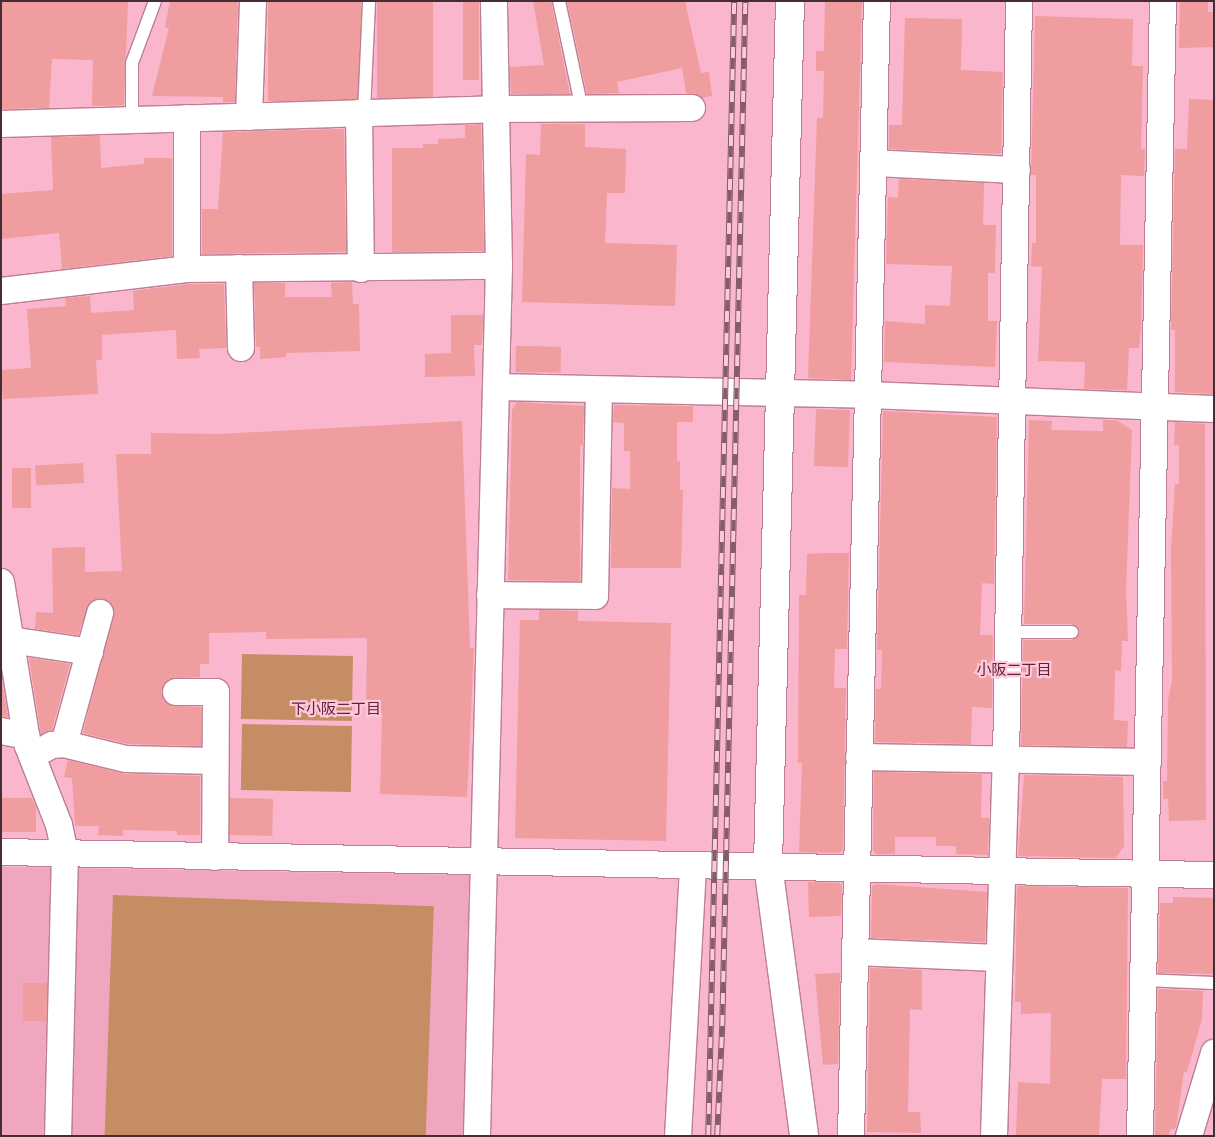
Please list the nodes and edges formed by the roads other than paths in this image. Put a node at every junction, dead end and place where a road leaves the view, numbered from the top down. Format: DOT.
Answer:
graph roads {
  1 [pos="155,1"];
  2 [pos="253,1"];
  3 [pos="369,1"];
  4 [pos="494,1"];
  5 [pos="559,1"];
  6 [pos="790,1"];
  7 [pos="877,1"];
  8 [pos="1019,1"];
  9 [pos="1164,1"];
  10 [pos="692,108"];
  11 [pos="495,109"];
  12 [pos="582,109"];
  13 [pos="361,113"];
  14 [pos="249,117"];
  15 [pos="187,118"];
  16 [pos="132,120"];
  17 [pos="1,124"];
  18 [pos="873,163"];
  19 [pos="1017,170"];
  20 [pos="498,266"];
  21 [pos="239,268"];
  22 [pos="187,269"];
  23 [pos="361,269"];
  24 [pos="1,291"];
  25 [pos="242,348"];
  26 [pos="496,387"];
  27 [pos="600,390"];
  28 [pos="782,395"];
  29 [pos="868,395"];
  30 [pos="1013,401"];
  31 [pos="1156,404"];
  32 [pos="1214,409"];
  33 [pos="1,582"];
  34 [pos="490,595"];
  35 [pos="100,613"];
  36 [pos="1008,632"];
  37 [pos="1072,632"];
  38 [pos="7,636"];
  39 [pos="90,652"];
  40 [pos="176,692"];
  41 [pos="1,731"];
  42 [pos="64,744"];
  43 [pos="29,746"];
  44 [pos="858,757"];
  45 [pos="215,761"];
  46 [pos="1006,761"];
  47 [pos="1148,762"];
  48 [pos="1,852"];
  49 [pos="64,853"];
  50 [pos="215,857"];
  51 [pos="483,862"];
  52 [pos="693,865"];
  53 [pos="768,865"];
  54 [pos="855,869"];
  55 [pos="1000,871"];
  56 [pos="1214,875"];
  57 [pos="1145,876"];
  58 [pos="855,952"];
  59 [pos="997,958"];
  60 [pos="1143,980"];
  61 [pos="1214,983"];
  62 [pos="1214,1053"];
  63 [pos="58,1136"];
  64 [pos="477,1136"];
  65 [pos="678,1136"];
  66 [pos="804,1136"];
  67 [pos="851,1136"];
  68 [pos="994,1136"];
  69 [pos="1140,1136"];
  70 [pos="1188,1136"];
  1 -- 16 [label="lane"];
  2 -- 14 [label="street"];
  3 -- 13 [label="lane"];
  4 -- 11 [label="street"];
  5 -- 12 [label="lane"];
  6 -- 28 [label="street"];
  7 -- 18 [label="street"];
  8 -- 19 [label="street"];
  9 -- 31 [label="street"];
  10 -- 12 [label="street"];
  11 -- 12 [label="street"];
  11 -- 13 [label="street"];
  11 -- 20 [label="street"];
  13 -- 14 [label="street"];
  13 -- 23 [label="street"];
  14 -- 15 [label="street"];
  15 -- 16 [label="street"];
  15 -- 22 [label="street"];
  16 -- 17 [label="street"];
  18 -- 19 [label="street"];
  18 -- 29 [label="street"];
  19 -- 30 [label="street"];
  20 -- 23 [label="street"];
  20 -- 26 [label="street"];
  21 -- 22 [label="street"];
  21 -- 23 [label="street"];
  21 -- 25 [label="street"];
  22 -- 24 [label="street"];
  26 -- 27 [label="street"];
  26 -- 34 [label="street"];
  27 -- 28 [label="street"];
  27 -- 34 [label="street"];
  28 -- 29 [label="street"];
  28 -- 53 [label="street"];
  29 -- 30 [label="street"];
  29 -- 44 [label="street"];
  30 -- 31 [label="street"];
  30 -- 36 [label="street"];
  31 -- 32 [label="street"];
  31 -- 47 [label="street"];
  33 -- 38 [label="street"];
  34 -- 51 [label="street"];
  35 -- 39 [label="street"];
  36 -- 37 [label="lane"];
  36 -- 46 [label="street"];
  38 -- 39 [label="street"];
  38 -- 43 [label="street"];
  39 -- 42 [label="street"];
  40 -- 45 [label="street"];
  41 -- 43 [label="street"];
  42 -- 43 [label="street"];
  42 -- 45 [label="street"];
  43 -- 49 [label="street"];
  44 -- 46 [label="street"];
  44 -- 54 [label="street"];
  45 -- 50 [label="street"];
  46 -- 47 [label="street"];
  46 -- 55 [label="street"];
  47 -- 57 [label="street"];
  48 -- 49 [label="street"];
  49 -- 50 [label="street"];
  49 -- 63 [label="street"];
  50 -- 51 [label="street"];
  51 -- 52 [label="street"];
  51 -- 64 [label="street"];
  52 -- 53 [label="street"];
  52 -- 65 [label="street"];
  53 -- 54 [label="street"];
  53 -- 66 [label="street"];
  54 -- 55 [label="street"];
  54 -- 58 [label="street"];
  55 -- 57 [label="street"];
  55 -- 59 [label="street"];
  56 -- 57 [label="street"];
  57 -- 60 [label="street"];
  58 -- 59 [label="street"];
  58 -- 67 [label="street"];
  59 -- 68 [label="street"];
  60 -- 61 [label="lane"];
  60 -- 69 [label="street"];
  62 -- 70 [label="street"];
}
